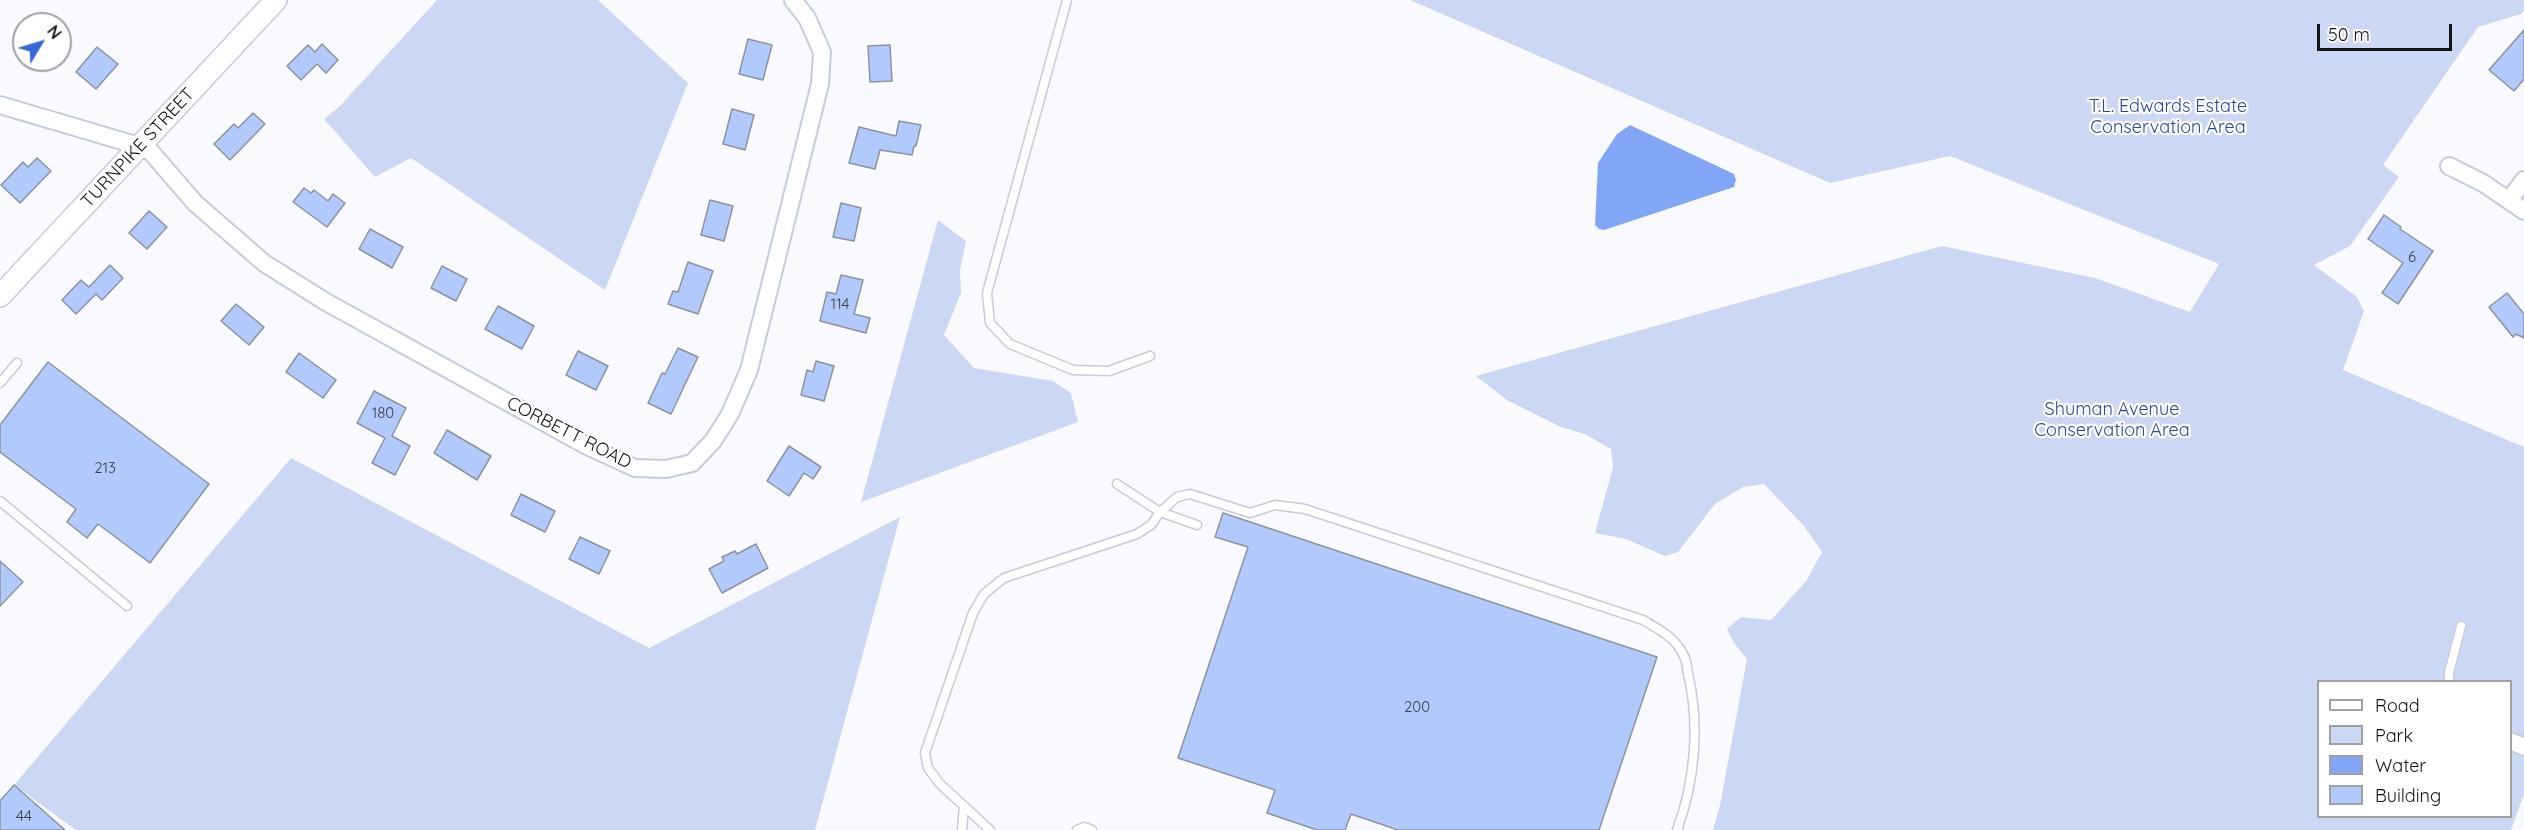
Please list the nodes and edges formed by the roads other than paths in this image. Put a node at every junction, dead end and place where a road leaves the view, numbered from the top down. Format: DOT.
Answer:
graph roads {
  1 [pos="276,0"];
  2 [pos="793,0"];
  3 [pos="1067,0"];
  4 [pos="0,105"];
  5 [pos="139,146"];
  6 [pos="2449,166"];
  7 [pos="2524,180"];
  8 [pos="2510,199"];
  9 [pos="2524,212"];
  10 [pos="0,296"];
  11 [pos="1150,356"];
  12 [pos="17,363"];
  13 [pos="0,383"];
  14 [pos="1117,484"];
  15 [pos="0,501"];
  16 [pos="1160,512"];
  17 [pos="1197,525"];
  18 [pos="127,606"];
  19 [pos="2462,626"];
  20 [pos="2449,680"];
  21 [pos="964,806"];
  22 [pos="962,830"];
  23 [pos="990,830"];
  24 [pos="1077,830"];
  25 [pos="1092,830"];
  26 [pos="1677,830"];
  1 -- 5 [label="street, TURNPIKE STREET"];
  2 -- 5 [label="street, CORBETT ROAD"];
  3 -- 11 [label="lane"];
  4 -- 5 [label="street"];
  5 -- 10 [label="street, TURNPIKE STREET"];
  6 -- 8 [label="street"];
  7 -- 8 [label="street"];
  8 -- 9 [label="street"];
  12 -- 13 [label="lane"];
  14 -- 16 [label="lane"];
  15 -- 18 [label="lane"];
  16 -- 17 [label="lane"];
  16 -- 21 [label="lane"];
  16 -- 26 [label="lane"];
  19 -- 20 [label="lane"];
  21 -- 22 [label="lane"];
  21 -- 23 [label="lane"];
  24 -- 25 [label="lane"];
}
